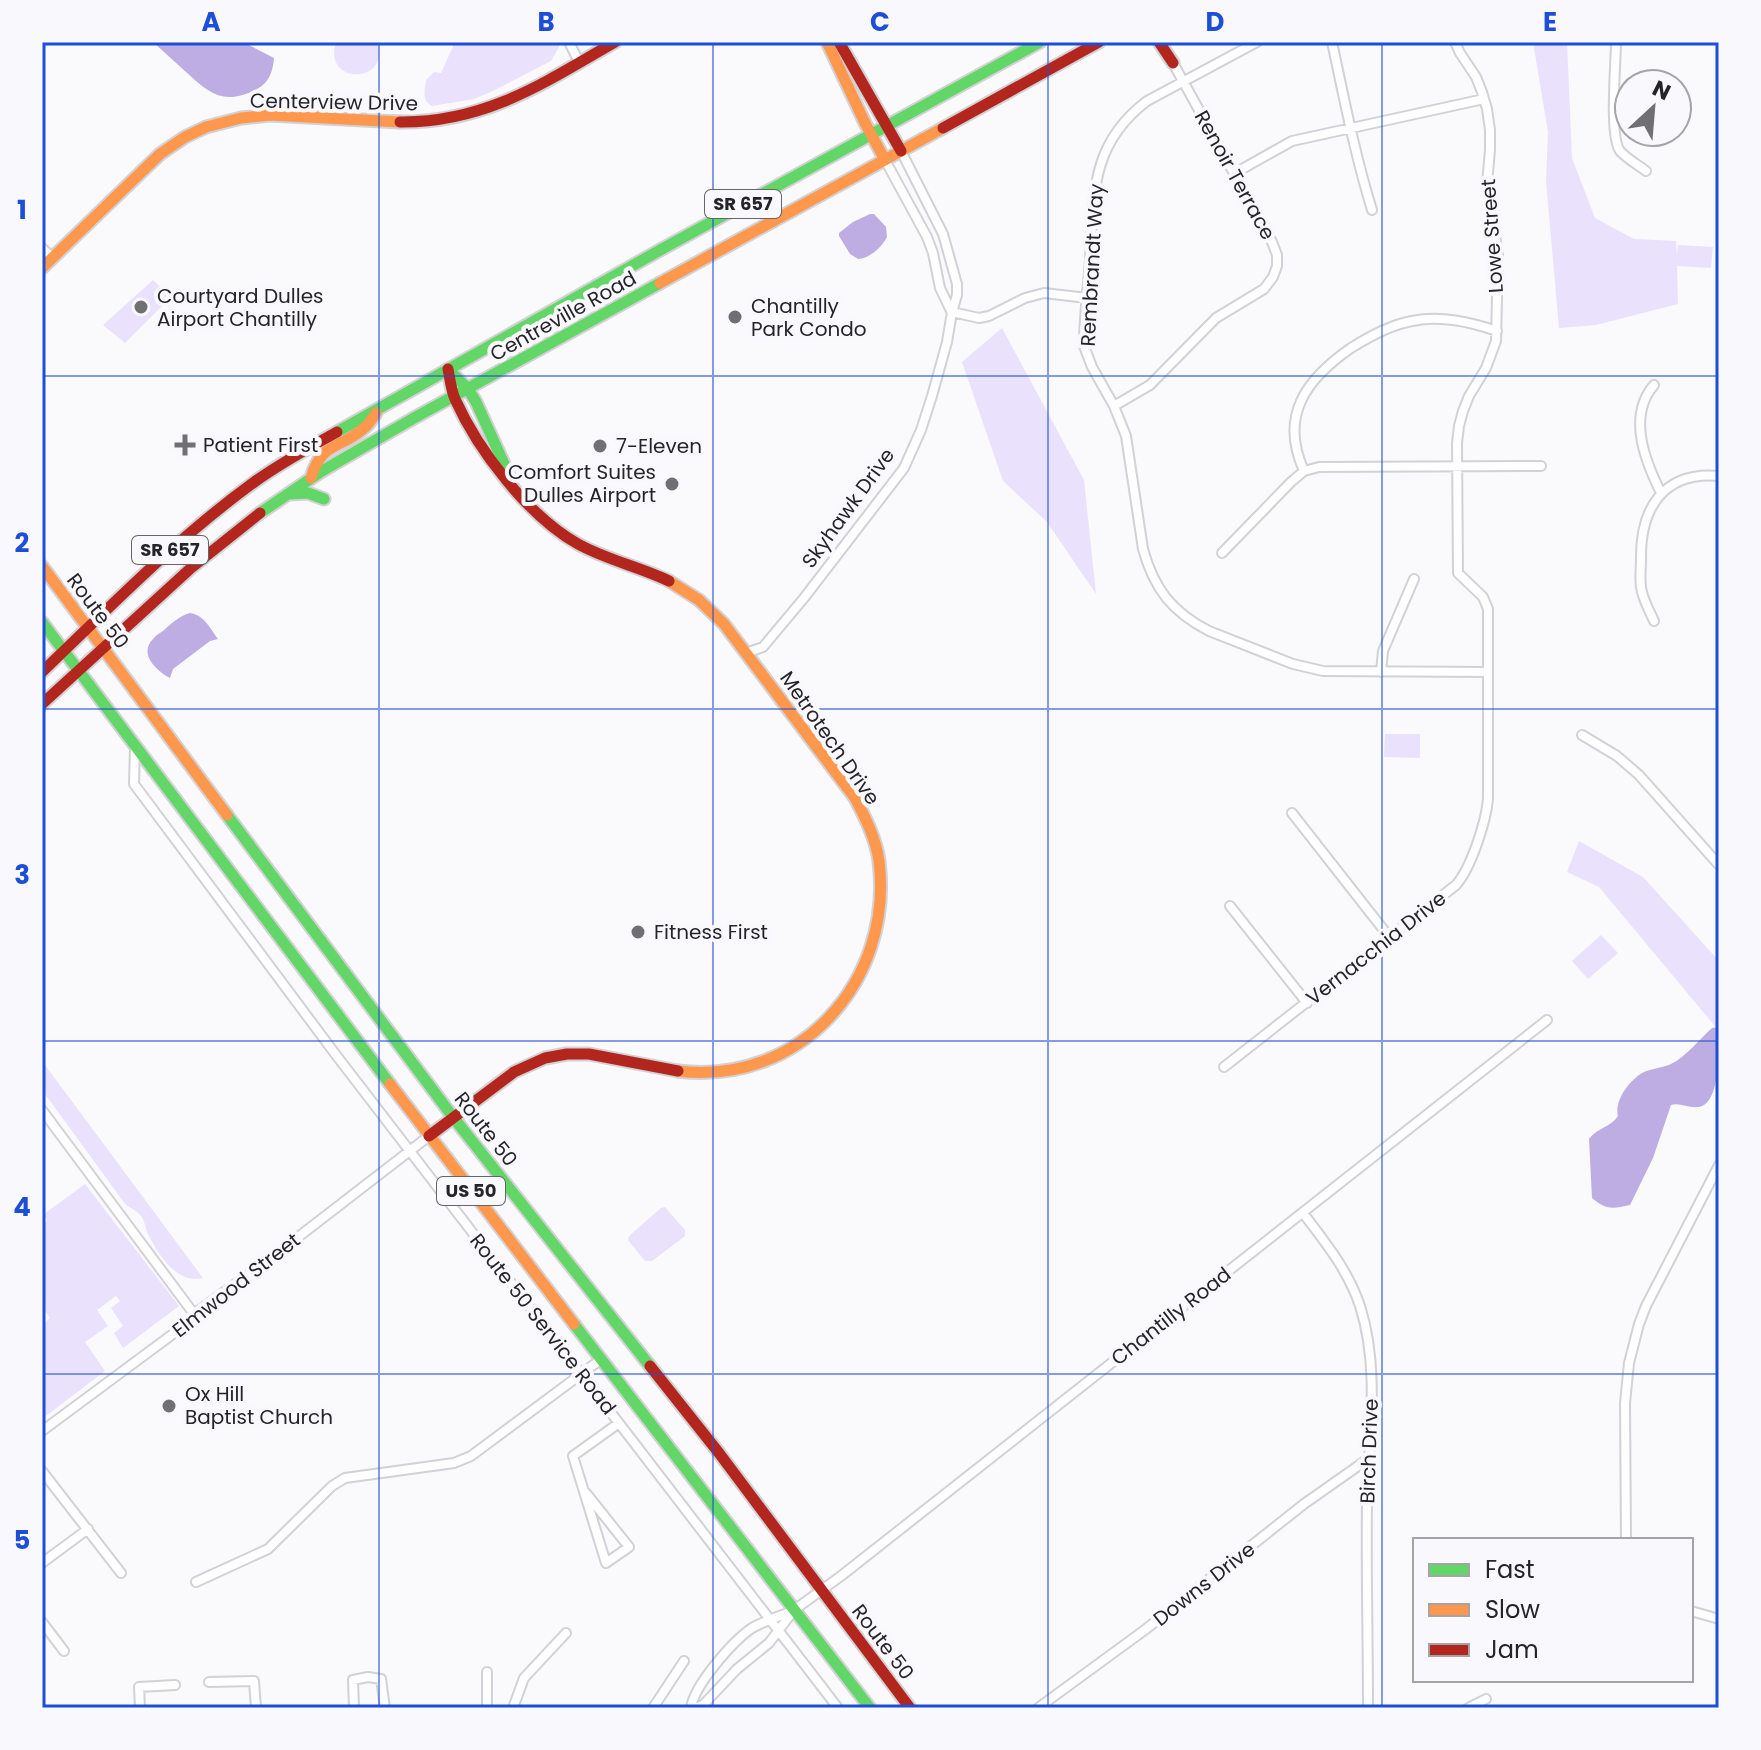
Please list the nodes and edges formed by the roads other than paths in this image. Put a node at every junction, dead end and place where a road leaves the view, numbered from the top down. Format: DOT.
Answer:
graph roads {
  1 [pos="569,42"];
  2 [pos="615,42"];
  3 [pos="827,42"];
  4 [pos="839,42"];
  5 [pos="1040,42"];
  6 [pos="1099,42"];
  7 [pos="1159,42"];
  8 [pos="1166,42"];
  9 [pos="1257,42"];
  10 [pos="1332,42"];
  11 [pos="1455,42"];
  12 [pos="1616,42"];
  13 [pos="579,62"];
  14 [pos="1173,63"];
  15 [pos="1184,82"];
  16 [pos="1484,99"];
  17 [pos="887,126"];
  18 [pos="1351,129"];
  19 [pos="871,135"];
  20 [pos="901,151"];
  21 [pos="885,160"];
  22 [pos="1646,171"];
  23 [pos="1235,173"];
  24 [pos="1372,210"];
  25 [pos="42,248"];
  26 [pos="53,258"];
  27 [pos="42,268"];
  28 [pos="1087,298"];
  29 [pos="952,312"];
  30 [pos="1497,331"];
  31 [pos="448,369"];
  32 [pos="1654,385"];
  33 [pos="468,389"];
  34 [pos="454,397"];
  35 [pos="1114,406"];
  36 [pos="381,407"];
  37 [pos="1458,466"];
  38 [pos="1541,466"];
  39 [pos="1304,471"];
  40 [pos="1719,476"];
  41 [pos="311,478"];
  42 [pos="515,487"];
  43 [pos="1661,493"];
  44 [pos="285,495"];
  45 [pos="324,499"];
  46 [pos="1222,553"];
  47 [pos="42,566"];
  48 [pos="1458,573"];
  49 [pos="1414,579"];
  50 [pos="1654,621"];
  51 [pos="42,622"];
  52 [pos="89,629"];
  53 [pos="104,648"];
  54 [pos="64,651"];
  55 [pos="746,653"];
  56 [pos="79,671"];
  57 [pos="42,672"];
  58 [pos="1381,672"];
  59 [pos="1488,672"];
  60 [pos="42,704"];
  61 [pos="1582,735"];
  62 [pos="135,744"];
  63 [pos="1292,813"];
  64 [pos="1719,865"];
  65 [pos="1230,906"];
  66 [pos="1390,938"];
  67 [pos="1307,1003"];
  68 [pos="1547,1020"];
  69 [pos="1224,1067"];
  70 [pos="42,1110"];
  71 [pos="453,1117"];
  72 [pos="429,1136"];
  73 [pos="409,1150"];
  74 [pos="1718,1168"];
  75 [pos="1303,1213"];
  76 [pos="194,1314"];
  77 [pos="600,1360"];
  78 [pos="582,1373"];
  79 [pos="619,1423"];
  80 [pos="42,1431"];
  81 [pos="1368,1459"];
  82 [pos="42,1471"];
  83 [pos="586,1493"];
  84 [pos="88,1529"];
  85 [pos="1626,1538"];
  86 [pos="42,1563"];
  87 [pos="121,1573"];
  88 [pos="196,1582"];
  89 [pos="822,1590"];
  90 [pos="794,1610"];
  91 [pos="1693,1612"];
  92 [pos="1719,1619"];
  93 [pos="771,1620"];
  94 [pos="42,1622"];
  95 [pos="779,1630"];
  96 [pos="566,1633"];
  97 [pos="64,1651"];
  98 [pos="684,1661"];
  99 [pos="487,1672"];
  100 [pos="209,1682"];
  101 [pos="175,1685"];
  102 [pos="1486,1699"];
  103 [pos="656,1705"];
  104 [pos="140,1708"];
  105 [pos="256,1708"];
  106 [pos="354,1708"];
  107 [pos="385,1708"];
  108 [pos="487,1708"];
  109 [pos="513,1708"];
  110 [pos="667,1708"];
  111 [pos="693,1708"];
  112 [pos="838,1708"];
  113 [pos="870,1708"];
  114 [pos="910,1708"];
  115 [pos="1038,1708"];
  116 [pos="1368,1708"];
  117 [pos="1468,1708"];
  1 -- 13 [label="street"];
  2 -- 13 [label="main road, Centerview Drive"];
  3 -- 19 [label="main road"];
  4 -- 17 [label="main road, Skyhawk Drive"];
  5 -- 17 [label="main road, Centreville Road / SR 657"];
  6 -- 20 [label="main road, Centreville Road / SR 657"];
  7 -- 14 [label="main road"];
  8 -- 14 [label="main road"];
  9 -- 15 [label="street, Rembrandt Way"];
  10 -- 18 [label="street"];
  11 -- 16 [label="street, Lowe Street"];
  12 -- 22 [label="street"];
  13 -- 26 [label="main road, Centerview Drive"];
  14 -- 15 [label="street, Renoir Terrace"];
  15 -- 23 [label="street, Renoir Terrace"];
  15 -- 28 [label="street, Rembrandt Way"];
  16 -- 18 [label="street"];
  16 -- 30 [label="street, Lowe Street"];
  17 -- 19 [label="main road, Centreville Road / SR 657"];
  17 -- 20 [label="main road, Skyhawk Drive"];
  18 -- 23 [label="street"];
  18 -- 24 [label="street"];
  19 -- 21 [label="main road"];
  19 -- 31 [label="main road, Centreville Road / SR 657"];
  20 -- 21 [label="main road, Centreville Road / SR 657"];
  20 -- 29 [label="street, Skyhawk Drive"];
  21 -- 29 [label="street"];
  21 -- 33 [label="main road, Centreville Road / SR 657"];
  23 -- 35 [label="street, Renoir Terrace"];
  25 -- 26 [label="street"];
  26 -- 27 [label="main road, Centerview Drive"];
  28 -- 29 [label="street"];
  28 -- 35 [label="street, Rembrandt Way"];
  29 -- 55 [label="street, Skyhawk Drive"];
  30 -- 37 [label="street, Lowe Street"];
  30 -- 39 [label="street"];
  31 -- 33 [label="main road, Metrotech Drive"];
  31 -- 34 [label="main road, Metrotech Drive"];
  31 -- 36 [label="main road, Centreville Road / SR 657"];
  32 -- 43 [label="street"];
  33 -- 34 [label="main road, Centreville Road / SR 657"];
  33 -- 42 [label="main road, Metrotech Drive"];
  34 -- 41 [label="main road, Centreville Road / SR 657"];
  34 -- 42 [label="main road, Metrotech Drive"];
  35 -- 58 [label="street, Rembrandt Way"];
  36 -- 41 [label="main road"];
  36 -- 52 [label="main road, Centreville Road / SR 657"];
  37 -- 38 [label="street"];
  37 -- 39 [label="street"];
  37 -- 48 [label="street, Lowe Street"];
  39 -- 46 [label="street"];
  40 -- 43 [label="street"];
  41 -- 44 [label="main road, Centreville Road / SR 657"];
  42 -- 55 [label="main road, Metrotech Drive"];
  43 -- 50 [label="street"];
  44 -- 45 [label="main road"];
  44 -- 53 [label="main road, Centreville Road / SR 657"];
  47 -- 52 [label="main road, Route 50 / US 50"];
  48 -- 59 [label="street, Vernacchia Drive"];
  49 -- 58 [label="street"];
  51 -- 54 [label="main road, US 50"];
  52 -- 53 [label="main road, Route 50 / US 50"];
  52 -- 54 [label="main road, Centreville Road / SR 657"];
  53 -- 56 [label="main road, Centreville Road / SR 657"];
  53 -- 71 [label="main road, Route 50 / US 50"];
  54 -- 56 [label="main road, US 50"];
  54 -- 57 [label="main road, SR 657"];
  55 -- 71 [label="main road, Metrotech Drive"];
  56 -- 60 [label="main road, SR 657"];
  56 -- 62 [label="main road, US 50"];
  58 -- 59 [label="street, Rembrandt Way"];
  59 -- 66 [label="street, Vernacchia Drive"];
  61 -- 64 [label="street"];
  62 -- 72 [label="main road, US 50"];
  62 -- 73 [label="street, Route 50 Service Road"];
  63 -- 66 [label="street"];
  65 -- 67 [label="street"];
  66 -- 67 [label="street, Vernacchia Drive"];
  67 -- 69 [label="street, Vernacchia Drive"];
  68 -- 75 [label="street, Chantilly Road"];
  70 -- 76 [label="street"];
  71 -- 72 [label="main road, Metrotech Drive"];
  71 -- 89 [label="main road, Route 50 / US 50"];
  72 -- 73 [label="street, Elmwood Street"];
  72 -- 77 [label="main road, US 50"];
  73 -- 76 [label="street, Elmwood Street"];
  73 -- 78 [label="street, Route 50 Service Road"];
  74 -- 85 [label="street"];
  75 -- 81 [label="street, Birch Drive"];
  75 -- 89 [label="street, Chantilly Road"];
  76 -- 80 [label="street, Elmwood Street"];
  77 -- 78 [label="street"];
  77 -- 90 [label="main road, US 50"];
  78 -- 79 [label="street, Route 50 Service Road"];
  78 -- 88 [label="street"];
  79 -- 83 [label="street"];
  79 -- 93 [label="street, Route 50 Service Road"];
  81 -- 115 [label="street, Downs Drive"];
  81 -- 116 [label="street, Birch Drive"];
  82 -- 84 [label="street"];
  83 -- 83 [label="street"];
  84 -- 86 [label="street"];
  84 -- 87 [label="street"];
  89 -- 90 [label="street, Chantilly Road"];
  89 -- 114 [label="main road, Route 50 / US 50"];
  90 -- 93 [label="street, Chantilly Road"];
  90 -- 95 [label="street, Chantilly Road"];
  90 -- 113 [label="main road, US 50"];
  91 -- 92 [label="street"];
  93 -- 95 [label="street, Route 50 Service Road"];
  93 -- 111 [label="street, Chantilly Road"];
  94 -- 97 [label="street"];
  95 -- 111 [label="street, Chantilly Road"];
  95 -- 112 [label="street, Route 50 Service Road"];
  96 -- 109 [label="street"];
  98 -- 103 [label="street"];
  99 -- 108 [label="street"];
  100 -- 105 [label="street"];
  101 -- 104 [label="street"];
  102 -- 117 [label="street"];
  103 -- 110 [label="street"];
  106 -- 107 [label="street"];
}
